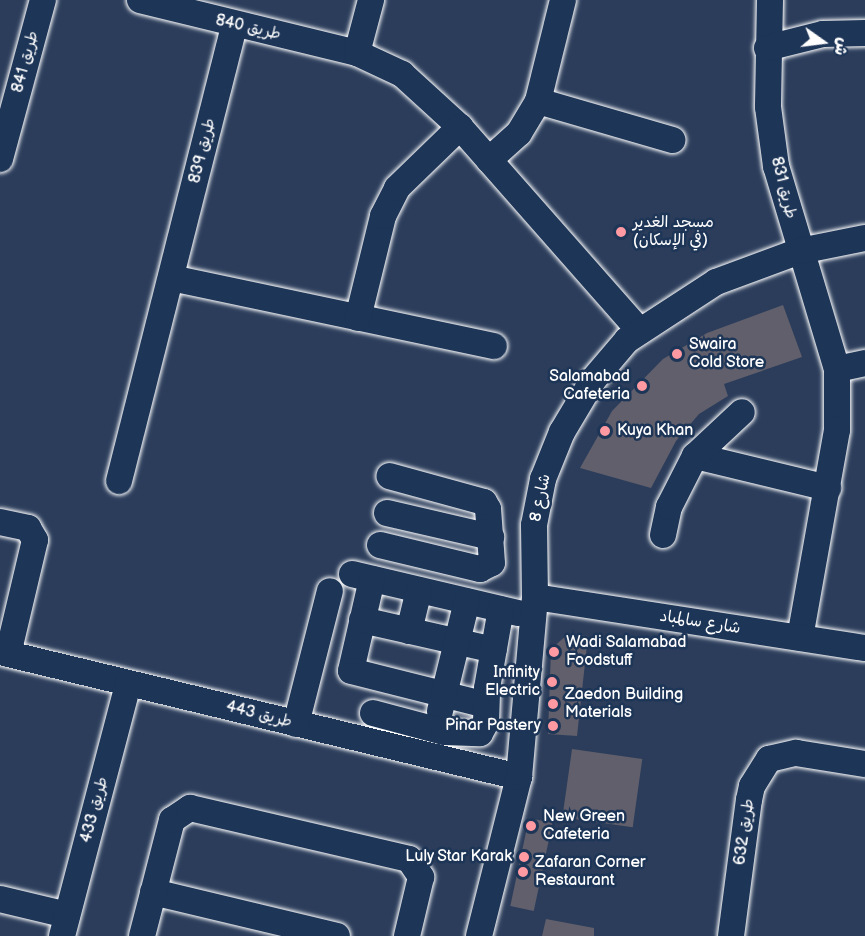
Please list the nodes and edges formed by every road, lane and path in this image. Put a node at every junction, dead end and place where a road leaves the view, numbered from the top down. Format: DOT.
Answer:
graph roads {
  1 [pos="43,0"];
  2 [pos="140,0"];
  3 [pos="371,0"];
  4 [pos="563,0"];
  5 [pos="770,0"];
  6 [pos="234,25"];
  7 [pos="865,33"];
  8 [pos="767,48"];
  9 [pos="357,53"];
  10 [pos="538,101"];
  11 [pos="460,128"];
  12 [pos="672,140"];
  13 [pos="0,159"];
  14 [pos="489,160"];
  15 [pos="865,238"];
  16 [pos="800,251"];
  17 [pos="171,278"];
  18 [pos="358,318"];
  19 [pos="640,332"];
  20 [pos="494,346"];
  21 [pos="865,363"];
  22 [pos="837,369"];
  23 [pos="742,412"];
  24 [pos="695,456"];
  25 [pos="389,476"];
  26 [pos="119,482"];
  27 [pos="828,488"];
  28 [pos="387,513"];
  29 [pos="0,522"];
  30 [pos="490,534"];
  31 [pos="663,535"];
  32 [pos="534,538"];
  33 [pos="380,545"];
  34 [pos="419,590"];
  35 [pos="330,591"];
  36 [pos="10,600"];
  37 [pos="467,601"];
  38 [pos="534,607"];
  39 [pos="501,609"];
  40 [pos="362,620"];
  41 [pos="409,631"];
  42 [pos="800,638"];
  43 [pos="457,642"];
  44 [pos="865,648"];
  45 [pos="494,650"];
  46 [pos="4,653"];
  47 [pos="128,685"];
  48 [pos="444,695"];
  49 [pos="486,705"];
  50 [pos="373,713"];
  51 [pos="296,724"];
  52 [pos="436,730"];
  53 [pos="865,764"];
  54 [pos="519,777"];
  55 [pos="153,892"];
  56 [pos="0,899"];
  57 [pos="65,926"];
  58 [pos="142,936"];
  59 [pos="337,936"];
  60 [pos="407,936"];
  61 [pos="479,936"];
  62 [pos="731,936"];
  1 -- 13 [label="street, طريق 841"];
  2 -- 6 [label="street, طريق 840"];
  3 -- 9 [label="street"];
  4 -- 10 [label="street"];
  5 -- 8 [label="street, طريق 831"];
  6 -- 9 [label="street, طريق 840"];
  6 -- 17 [label="street, طريق 839"];
  7 -- 8 [label="street"];
  8 -- 16 [label="street, طريق 831"];
  9 -- 11 [label="street, طريق 840"];
  10 -- 12 [label="street"];
  10 -- 14 [label="street"];
  11 -- 14 [label="street, طريق 840"];
  11 -- 18 [label="street"];
  14 -- 19 [label="street, طريق 840"];
  15 -- 16 [label="street, شارع 8"];
  16 -- 19 [label="street, شارع 8"];
  16 -- 22 [label="street, طريق 831"];
  17 -- 18 [label="street"];
  17 -- 26 [label="street, طريق 839"];
  18 -- 20 [label="street"];
  19 -- 32 [label="street, شارع 8"];
  21 -- 22 [label="street"];
  22 -- 27 [label="street, طريق 831"];
  23 -- 24 [label="street"];
  24 -- 27 [label="street"];
  24 -- 31 [label="street"];
  25 -- 30 [label="street"];
  27 -- 42 [label="street, طريق 831"];
  28 -- 30 [label="street"];
  29 -- 36 [label="street"];
  30 -- 32 [label="street"];
  30 -- 33 [label="street"];
  32 -- 38 [label="street, شارع 8"];
  34 -- 37 [label="street, شارع سالمباد"];
  34 -- 40 [label="street, شارع سالمباد"];
  34 -- 41 [label="street"];
  35 -- 51 [label="street"];
  36 -- 46 [label="street"];
  37 -- 39 [label="street, شارع سالمباد"];
  37 -- 43 [label="street"];
  38 -- 39 [label="street, شارع سالمباد"];
  38 -- 42 [label="street, شارع سالمباد"];
  38 -- 54 [label="street, شارع 8"];
  39 -- 45 [label="street"];
  40 -- 41 [label="street"];
  40 -- 48 [label="street"];
  41 -- 43 [label="street"];
  42 -- 44 [label="street, شارع سالمباد"];
  43 -- 45 [label="street"];
  43 -- 48 [label="street"];
  45 -- 49 [label="street"];
  46 -- 47 [label="street, طريق 443"];
  47 -- 51 [label="street, طريق 443"];
  47 -- 57 [label="street, طريق 433"];
  48 -- 49 [label="street"];
  48 -- 52 [label="street"];
  49 -- 52 [label="street"];
  50 -- 52 [label="street"];
  51 -- 54 [label="street, طريق 443"];
  53 -- 62 [label="street, طريق 632"];
  54 -- 61 [label="street, شارع 8"];
  55 -- 58 [label="street"];
  55 -- 59 [label="street"];
  55 -- 60 [label="street"];
  56 -- 57 [label="street"];
}
